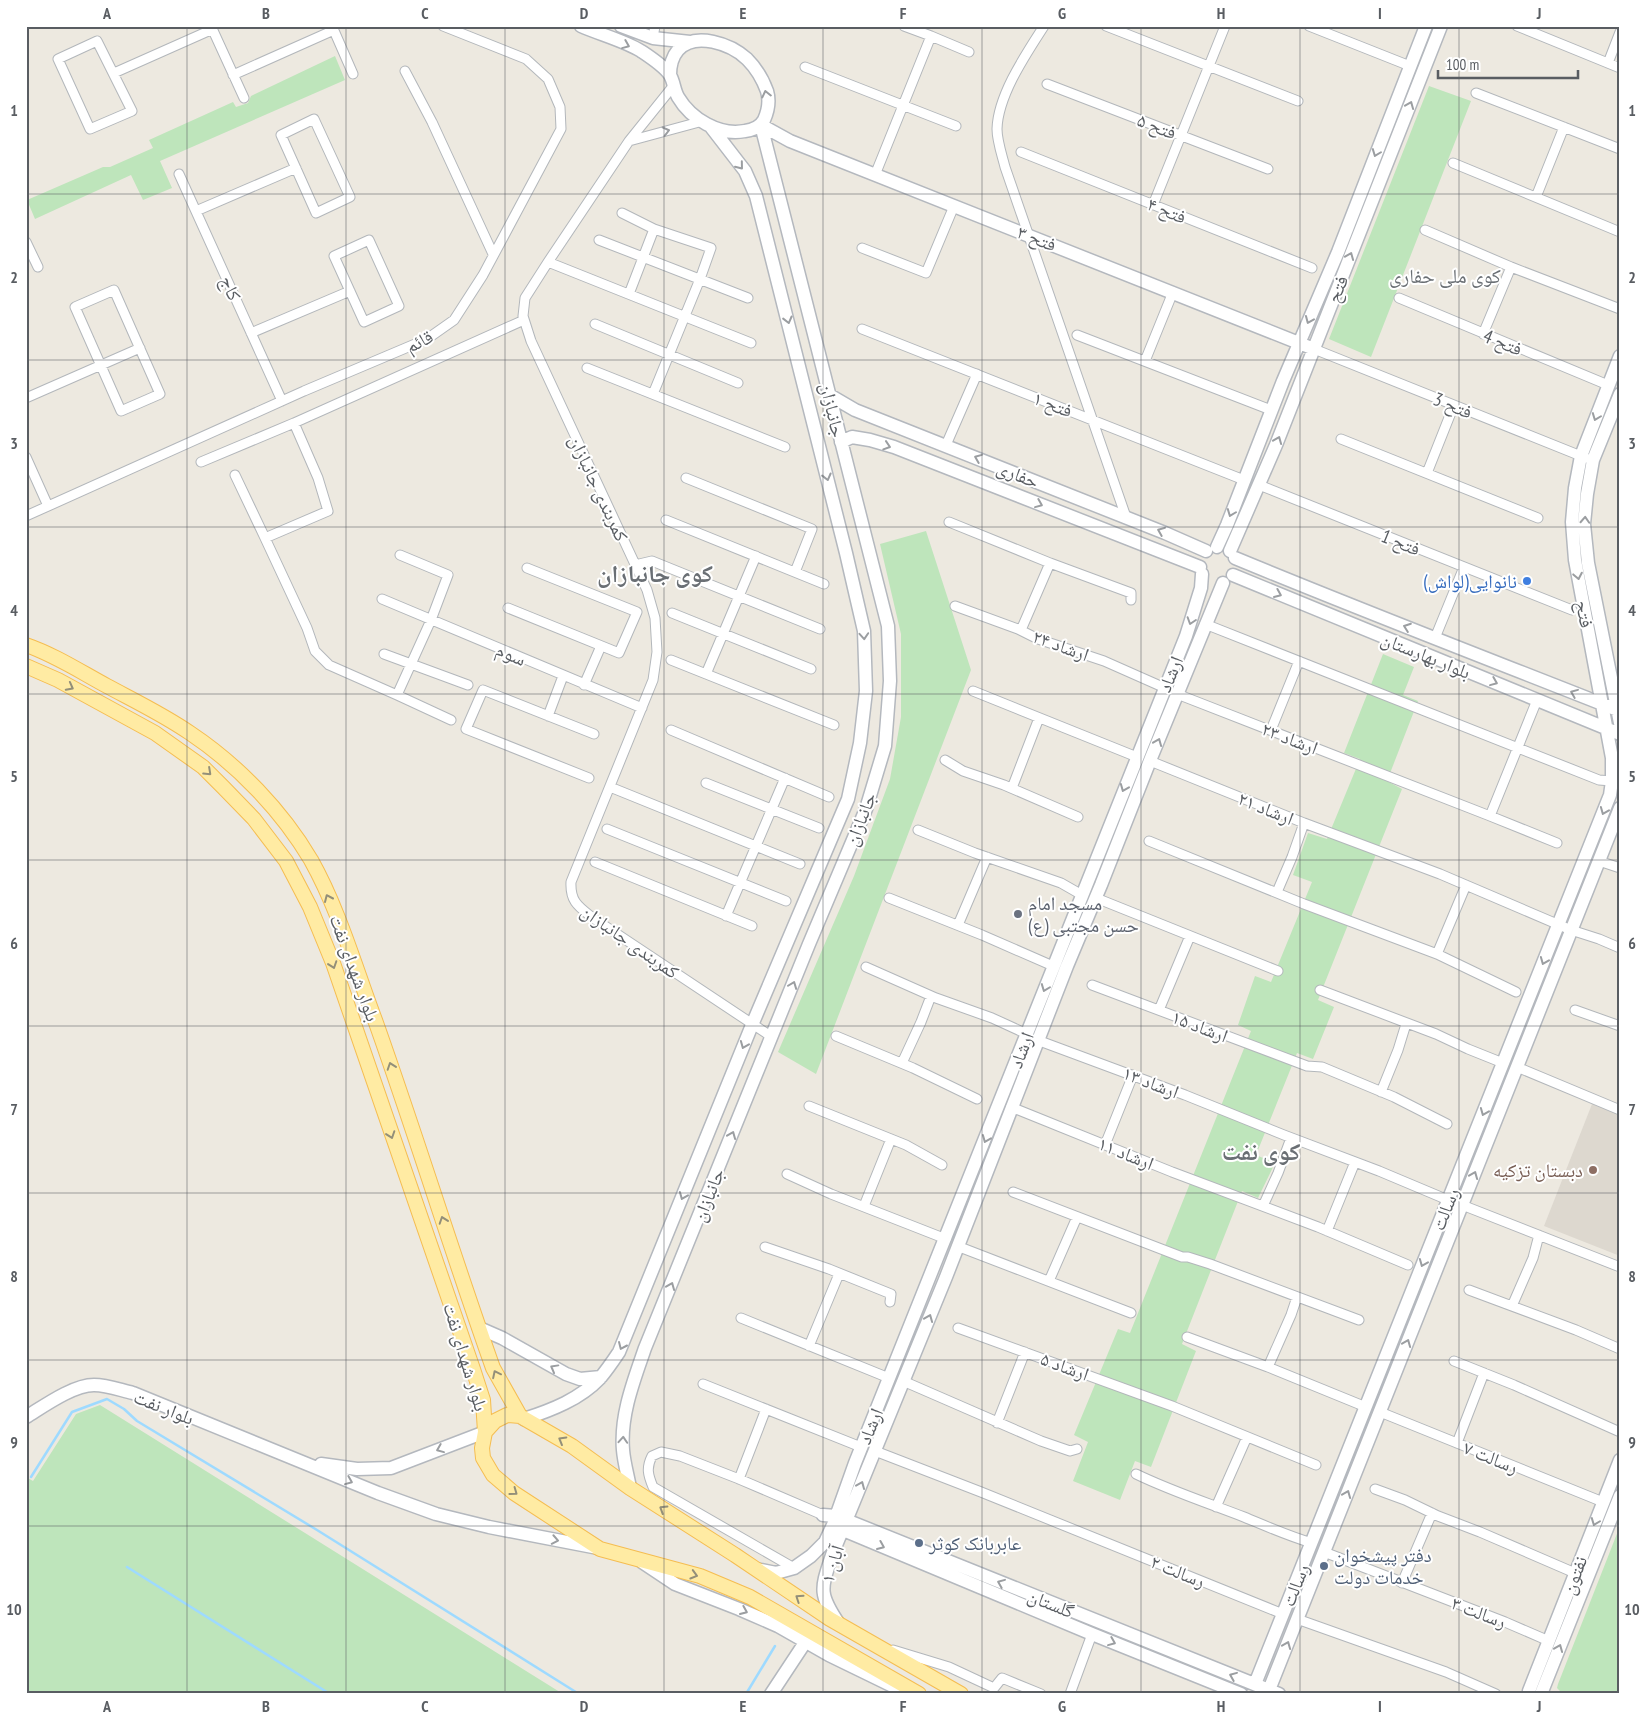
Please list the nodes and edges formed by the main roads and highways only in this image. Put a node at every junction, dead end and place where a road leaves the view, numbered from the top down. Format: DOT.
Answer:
graph roads {
  1 [pos="26,645"];
  2 [pos="26,666"];
  3 [pos="522,1417"];
  4 [pos="485,1432"];
  5 [pos="919,1694"];
  6 [pos="961,1694"];
  3 -- 1 [label="main road, بلوار شهدای نفت, one-way"];
  2 -- 4 [label="main road, بلوار شهدای نفت, one-way"];
  3 -- 4 [label="main road"];
  6 -- 3 [label="main road, one-way"];
  4 -- 5 [label="main road, بلوار شهدای نفت, one-way"];
}
